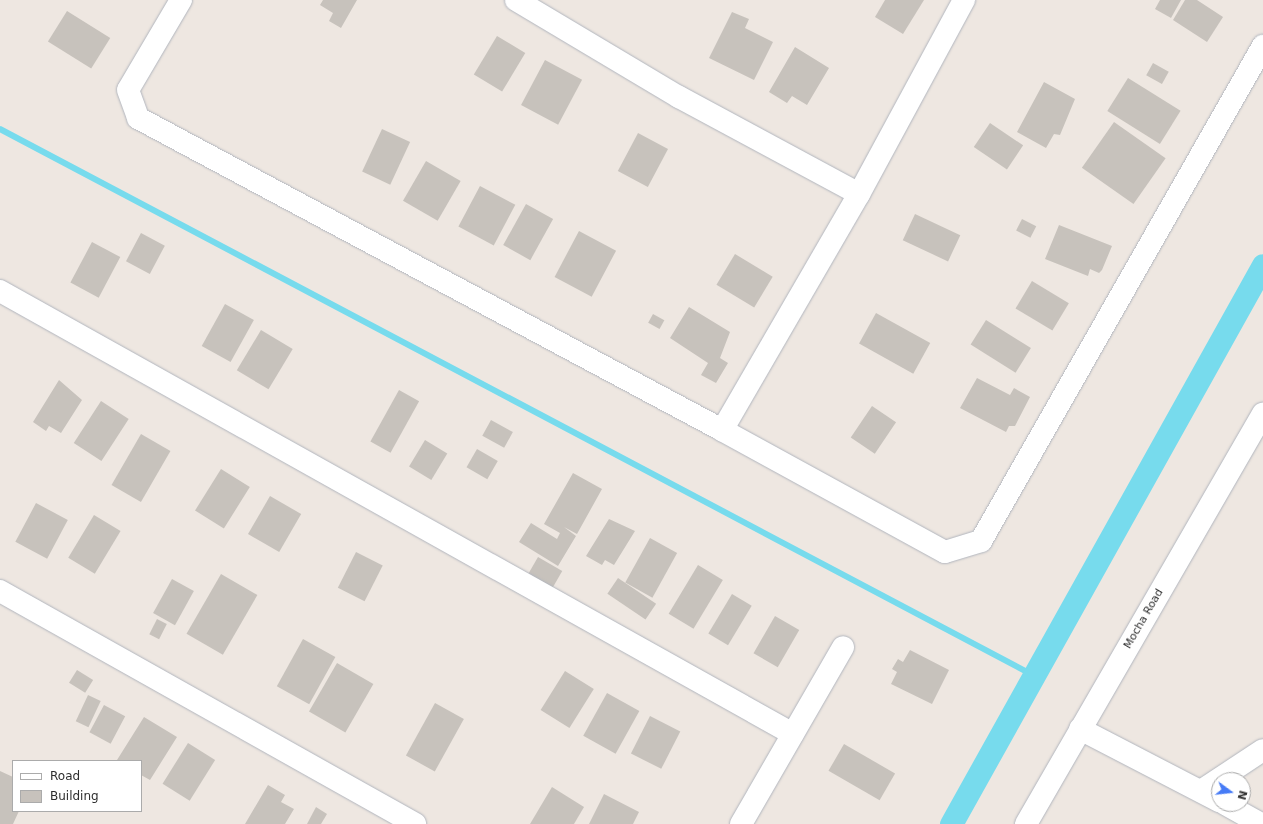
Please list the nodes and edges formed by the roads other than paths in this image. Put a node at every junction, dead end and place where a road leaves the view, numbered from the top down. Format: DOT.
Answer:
graph roads {
  1 [pos="181,0"];
  2 [pos="516,0"];
  3 [pos="964,0"];
  4 [pos="1263,46"];
  5 [pos="859,194"];
  6 [pos="0,291"];
  7 [pos="1263,414"];
  8 [pos="722,430"];
  9 [pos="0,591"];
  10 [pos="843,647"];
  11 [pos="1080,729"];
  12 [pos="794,734"];
  13 [pos="1263,750"];
  14 [pos="1210,796"];
  15 [pos="1239,812"];
  16 [pos="415,824"];
  17 [pos="741,824"];
  18 [pos="1026,824"];
  19 [pos="1261,824"];
  1 -- 8 [label="street"];
  2 -- 5 [label="street"];
  3 -- 5 [label="street"];
  4 -- 8 [label="street"];
  5 -- 8 [label="street"];
  6 -- 12 [label="street"];
  7 -- 11 [label="street, Mocha Road"];
  9 -- 16 [label="street"];
  10 -- 12 [label="street"];
  11 -- 14 [label="street"];
  11 -- 18 [label="street, Mocha Road"];
  12 -- 17 [label="street"];
  13 -- 14 [label="street"];
  15 -- 19 [label="street"];
}
